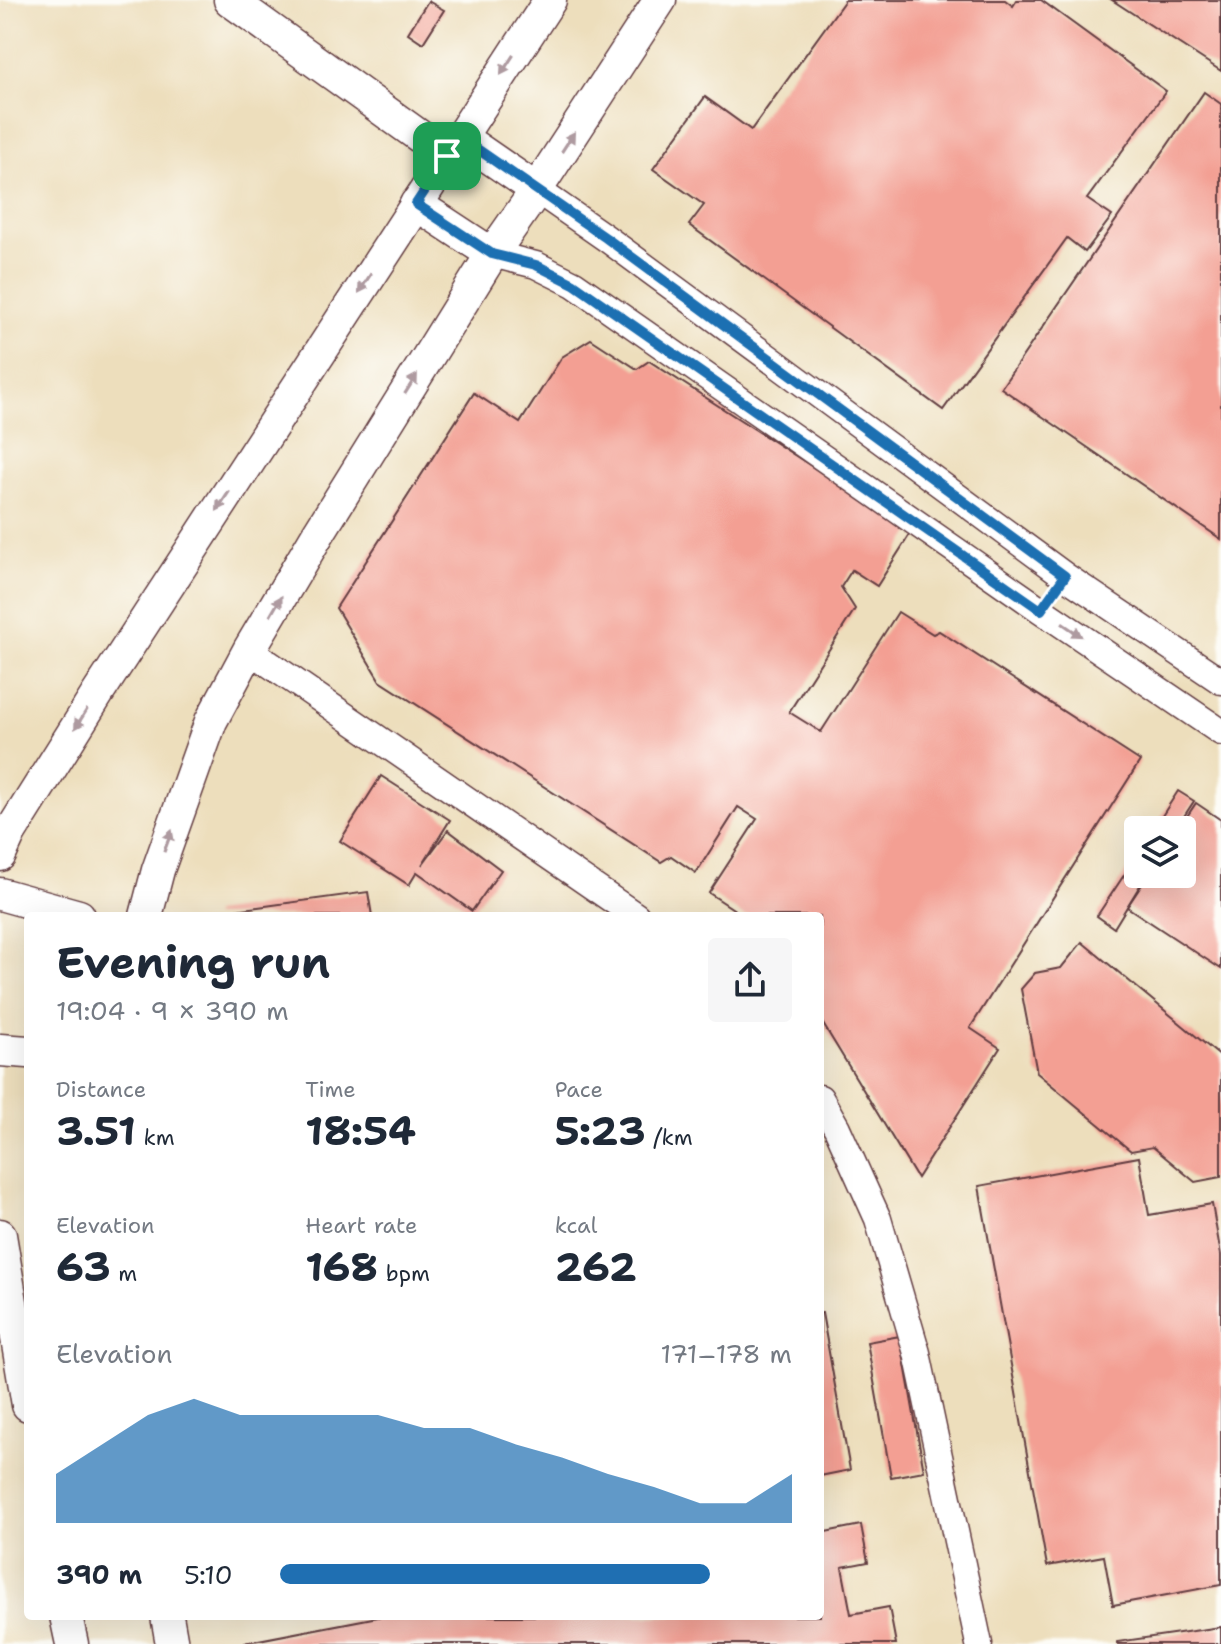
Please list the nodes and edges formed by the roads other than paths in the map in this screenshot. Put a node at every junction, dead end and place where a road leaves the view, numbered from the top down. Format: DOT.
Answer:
graph roads {
  1 [pos="230,0"];
  2 [pos="550,0"];
  3 [pos="660,0"];
  4 [pos="454,146"];
  5 [pos="537,190"];
  6 [pos="416,204"];
  7 [pos="492,254"];
  8 [pos="1065,576"];
  9 [pos="1041,610"];
  10 [pos="249,650"];
  11 [pos="1221,681"];
  12 [pos="1220,730"];
  13 [pos="0,855"];
  14 [pos="0,894"];
  15 [pos="65,912"];
  16 [pos="147,912"];
  17 [pos="630,912"];
  18 [pos="0,1050"];
  19 [pos="24,1052"];
  20 [pos="824,1105"];
  21 [pos="0,1235"];
  22 [pos="24,1381"];
  23 [pos="67,1620"];
  24 [pos="168,1620"];
  25 [pos="72,1644"];
  26 [pos="172,1644"];
  27 [pos="979,1644"];
  1 -- 4 [label="street"];
  2 -- 4 [label="street, one-way"];
  5 -- 3 [label="street, one-way"];
  4 -- 5 [label="street"];
  4 -- 6 [label="street"];
  5 -- 7 [label="street"];
  5 -- 8 [label="street"];
  6 -- 7 [label="street"];
  6 -- 13 [label="street, one-way"];
  7 -- 9 [label="street"];
  10 -- 7 [label="street, one-way"];
  8 -- 9 [label="street"];
  8 -- 11 [label="street"];
  9 -- 12 [label="street, one-way"];
  16 -- 10 [label="street, one-way"];
  10 -- 17 [label="street"];
  14 -- 15 [label="street"];
  18 -- 19 [label="street"];
  20 -- 27 [label="street"];
  21 -- 22 [label="street"];
  23 -- 25 [label="street"];
  24 -- 26 [label="street"];
}
